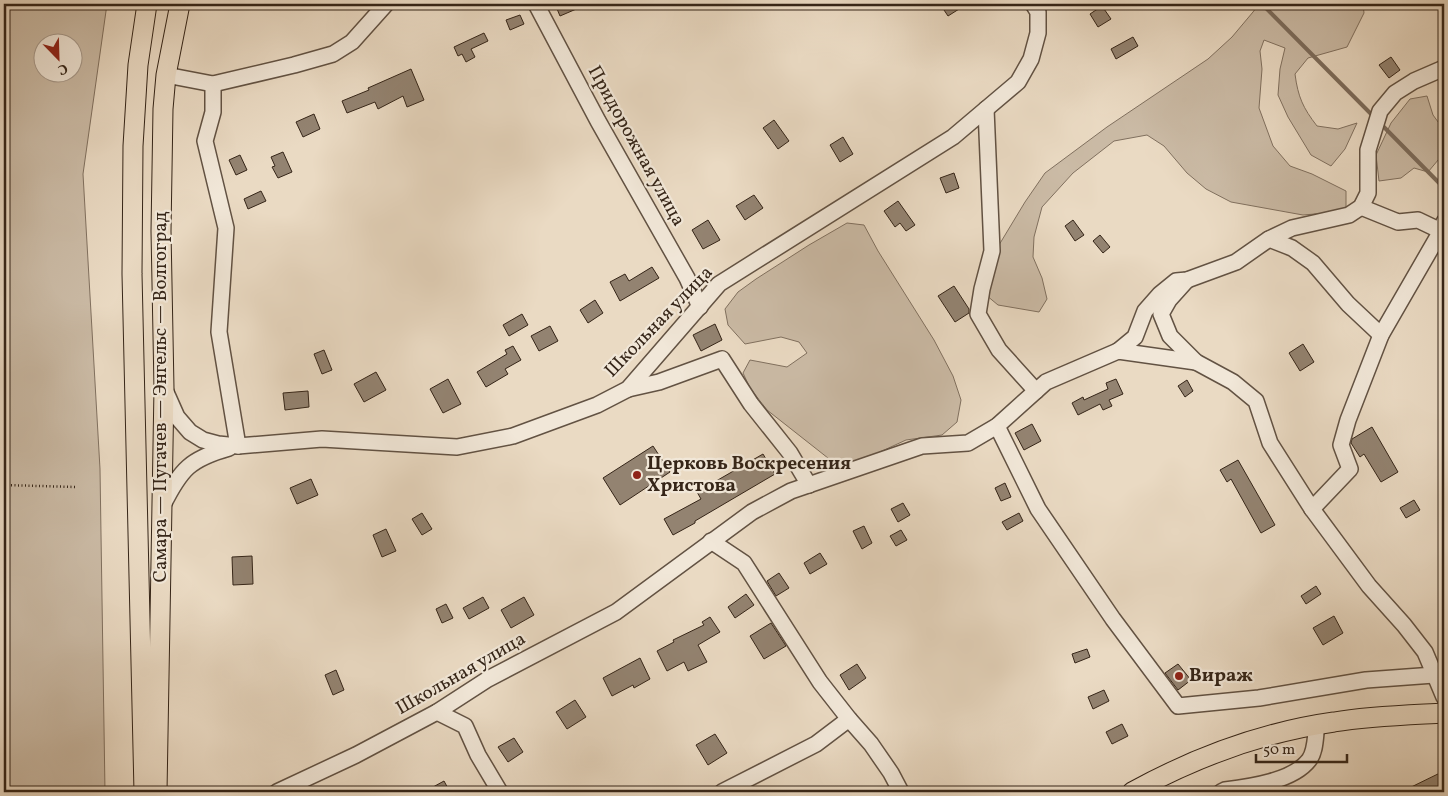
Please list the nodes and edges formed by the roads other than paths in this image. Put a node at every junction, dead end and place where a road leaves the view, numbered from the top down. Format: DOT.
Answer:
graph roads {
  1 [pos="147,4"];
  2 [pos="180,4"];
  3 [pos="386,4"];
  4 [pos="536,4"];
  5 [pos="1033,4"];
  6 [pos="1444,68"];
  7 [pos="166,75"];
  8 [pos="213,84"];
  9 [pos="986,110"];
  10 [pos="1361,207"];
  11 [pos="1442,227"];
  12 [pos="1269,239"];
  13 [pos="1187,280"];
  14 [pos="700,308"];
  15 [pos="1381,335"];
  16 [pos="1118,351"];
  17 [pos="1196,362"];
  18 [pos="164,388"];
  19 [pos="628,390"];
  20 [pos="1036,391"];
  21 [pos="997,426"];
  22 [pos="238,446"];
  23 [pos="809,485"];
  24 [pos="162,507"];
  25 [pos="1312,509"];
  26 [pos="711,541"];
  27 [pos="1434,675"];
  28 [pos="1444,697"];
  29 [pos="437,712"];
  30 [pos="1444,713"];
  31 [pos="849,719"];
  32 [pos="1317,725"];
  33 [pos="144,792"];
  34 [pos="157,792"];
  35 [pos="277,792"];
  36 [pos="500,792"];
  37 [pos="722,792"];
  38 [pos="900,792"];
  39 [pos="1132,792"];
  40 [pos="1221,792"];
  1 -- 33 [label="main road, Самара — Пугачев — Энгельс — Волгоград"];
  2 -- 7 [label="main road, Самара — Пугачев — Энгельс — Волгоград"];
  3 -- 8 [label="street"];
  4 -- 14 [label="street, Придорожная улица"];
  5 -- 9 [label="street, Школьная улица"];
  6 -- 10 [label="street"];
  7 -- 8 [label="street"];
  7 -- 18 [label="main road, Самара — Пугачев — Энгельс — Волгоград"];
  8 -- 22 [label="street"];
  9 -- 14 [label="street, Школьная улица"];
  9 -- 20 [label="street"];
  10 -- 11 [label="street"];
  10 -- 12 [label="street"];
  11 -- 15 [label="street"];
  12 -- 13 [label="street"];
  12 -- 15 [label="street"];
  13 -- 16 [label="street"];
  13 -- 17 [label="street"];
  14 -- 19 [label="street, Школьная улица"];
  15 -- 25 [label="street"];
  16 -- 17 [label="street"];
  16 -- 20 [label="street, Школьная улица"];
  17 -- 25 [label="street"];
  18 -- 22 [label="street, Школьная улица"];
  18 -- 24 [label="main road, Самара — Пугачев — Энгельс — Волгоград"];
  19 -- 22 [label="street, Школьная улица"];
  19 -- 23 [label="street"];
  20 -- 21 [label="street, Школьная улица"];
  21 -- 23 [label="street, Школьная улица"];
  21 -- 27 [label="street"];
  22 -- 24 [label="street"];
  23 -- 26 [label="street, Школьная улица"];
  24 -- 34 [label="main road, Самара — Пугачев — Энгельс — Волгоград"];
  25 -- 27 [label="street"];
  26 -- 29 [label="street, Школьная улица"];
  26 -- 31 [label="street"];
  27 -- 28 [label="street"];
  29 -- 35 [label="street, Школьная улица"];
  29 -- 36 [label="street"];
  30 -- 32 [label="main road"];
  31 -- 37 [label="street"];
  31 -- 38 [label="street"];
  32 -- 39 [label="main road"];
  32 -- 40 [label="street"];
}
